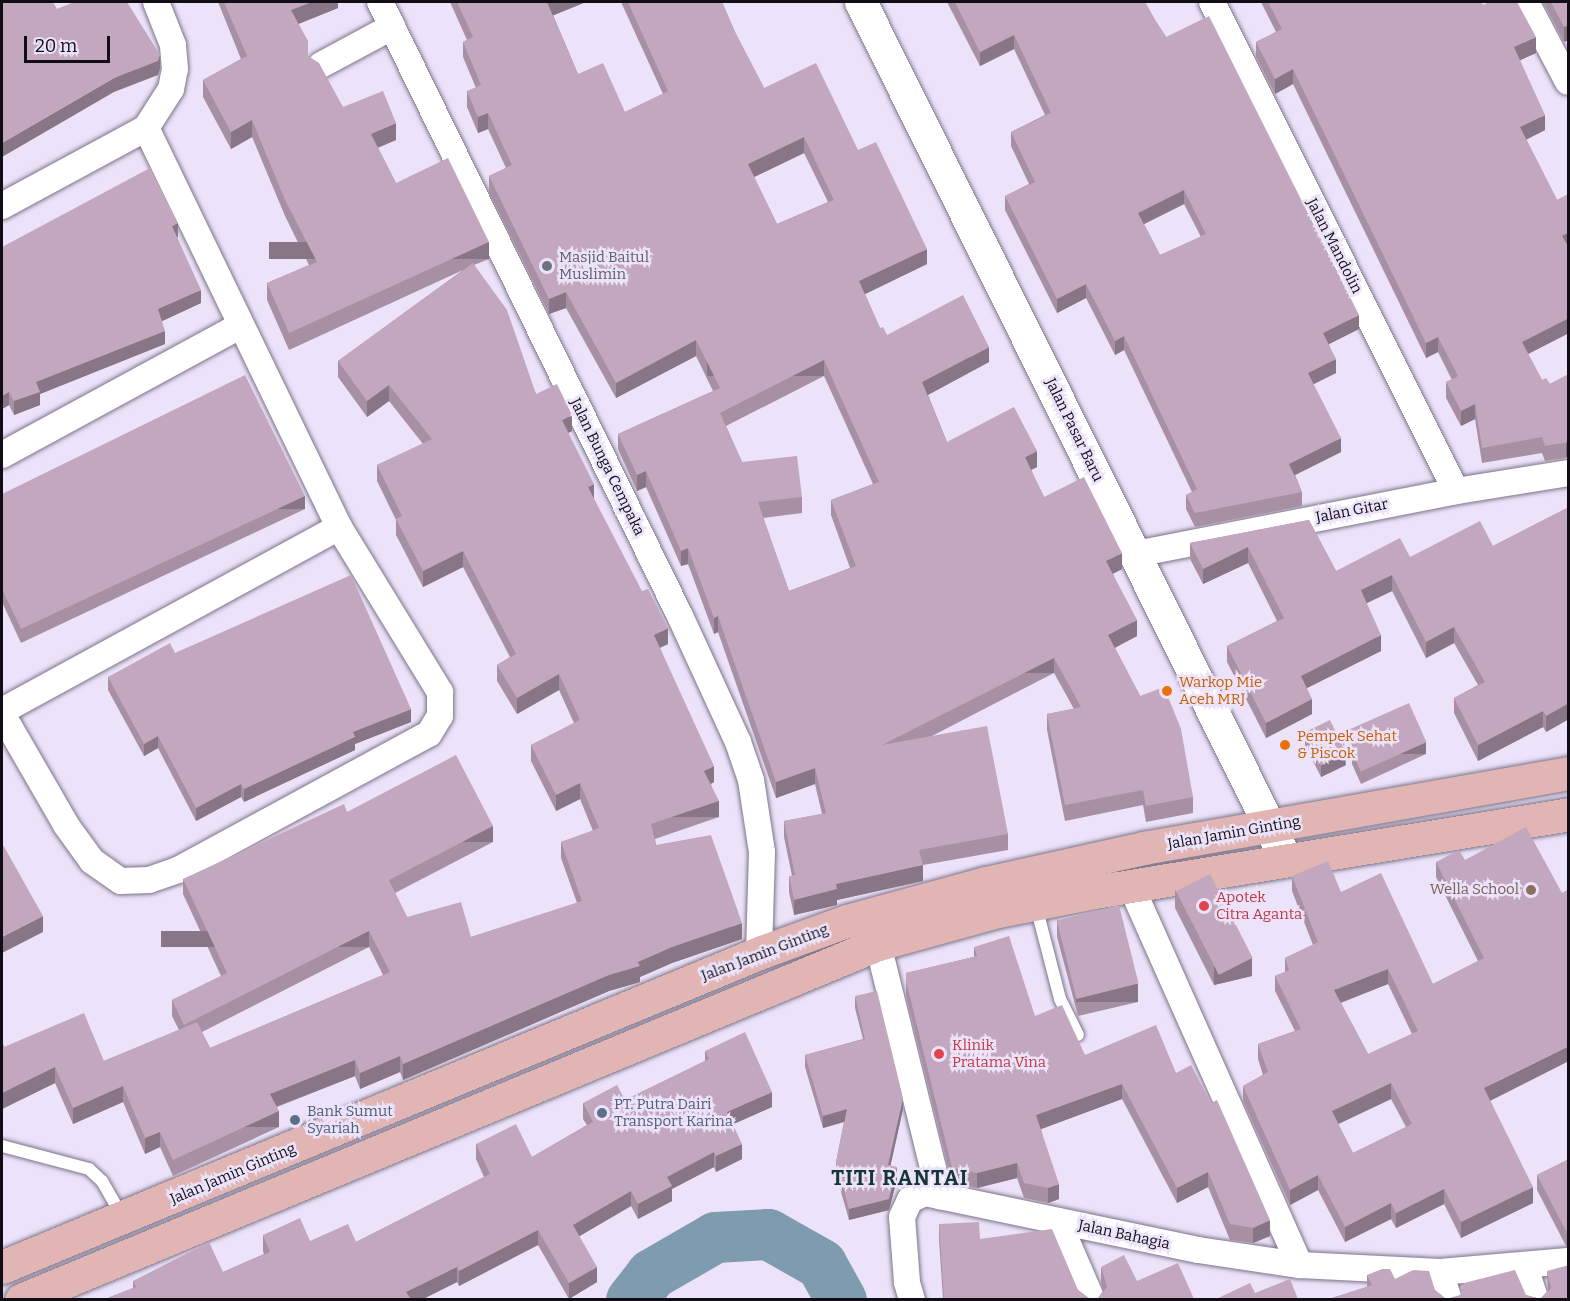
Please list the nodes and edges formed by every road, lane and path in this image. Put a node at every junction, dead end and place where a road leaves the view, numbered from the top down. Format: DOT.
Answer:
graph roads {
  1 [pos="156,2"];
  2 [pos="380,2"];
  3 [pos="861,2"];
  4 [pos="1212,2"];
  5 [pos="1526,2"];
  6 [pos="392,27"];
  7 [pos="321,65"];
  8 [pos="1569,82"];
  9 [pos="146,128"];
  10 [pos="2,206"];
  11 [pos="240,326"];
  12 [pos="2,455"];
  13 [pos="1569,473"];
  14 [pos="1456,491"];
  15 [pos="339,527"];
  16 [pos="1136,554"];
  17 [pos="2,713"];
  18 [pos="1569,772"];
  19 [pos="1569,814"];
  20 [pos="1273,826"];
  21 [pos="1286,859"];
  22 [pos="1131,886"];
  23 [pos="1036,904"];
  24 [pos="878,944"];
  25 [pos="759,953"];
  26 [pos="1078,1035"];
  27 [pos="2,1146"];
  28 [pos="940,1196"];
  29 [pos="124,1219"];
  30 [pos="1058,1221"];
  31 [pos="7,1259"];
  32 [pos="1569,1261"];
  33 [pos="1300,1265"];
  34 [pos="1525,1267"];
  35 [pos="1440,1272"];
  36 [pos="27,1297"];
  37 [pos="912,1299"];
  38 [pos="1092,1299"];
  39 [pos="1449,1299"];
  40 [pos="1536,1299"];
  1 -- 9 [label="street"];
  2 -- 6 [label="street, Jalan Bunga Cempaka"];
  3 -- 16 [label="street, Jalan Pasar Baru"];
  4 -- 14 [label="street, Jalan Mandolin"];
  5 -- 8 [label="street"];
  6 -- 7 [label="street"];
  6 -- 25 [label="street, Jalan Bunga Cempaka"];
  9 -- 10 [label="street"];
  9 -- 11 [label="street"];
  11 -- 12 [label="street"];
  11 -- 15 [label="street"];
  13 -- 14 [label="street, Jalan Gitar"];
  14 -- 16 [label="street, Jalan Gitar"];
  15 -- 17 [label="street"];
  15 -- 17 [label="street"];
  16 -- 20 [label="street, Jalan Pasar Baru"];
  18 -- 20 [label="main road, Jalan Jamin Ginting"];
  19 -- 21 [label="main road"];
  20 -- 21 [label="street, Jalan Pasar Baru"];
  20 -- 25 [label="main road, Jalan Jamin Ginting"];
  21 -- 22 [label="main road"];
  22 -- 23 [label="main road"];
  22 -- 33 [label="street"];
  23 -- 24 [label="main road"];
  23 -- 26 [label="lane"];
  24 -- 28 [label="street"];
  24 -- 36 [label="main road"];
  25 -- 29 [label="main road, Jalan Jamin Ginting"];
  27 -- 29 [label="lane"];
  28 -- 30 [label="street, Jalan Bahagia"];
  28 -- 37 [label="street, Jalan Bahagia"];
  29 -- 31 [label="main road, Jalan Jamin Ginting"];
  30 -- 33 [label="street, Jalan Bahagia"];
  30 -- 38 [label="street"];
  31 -- 36 [label="street"];
  32 -- 34 [label="street, Jalan Bahagia"];
  33 -- 35 [label="street, Jalan Bahagia"];
  34 -- 35 [label="street, Jalan Bahagia"];
  34 -- 40 [label="street"];
  35 -- 39 [label="street"];
}
